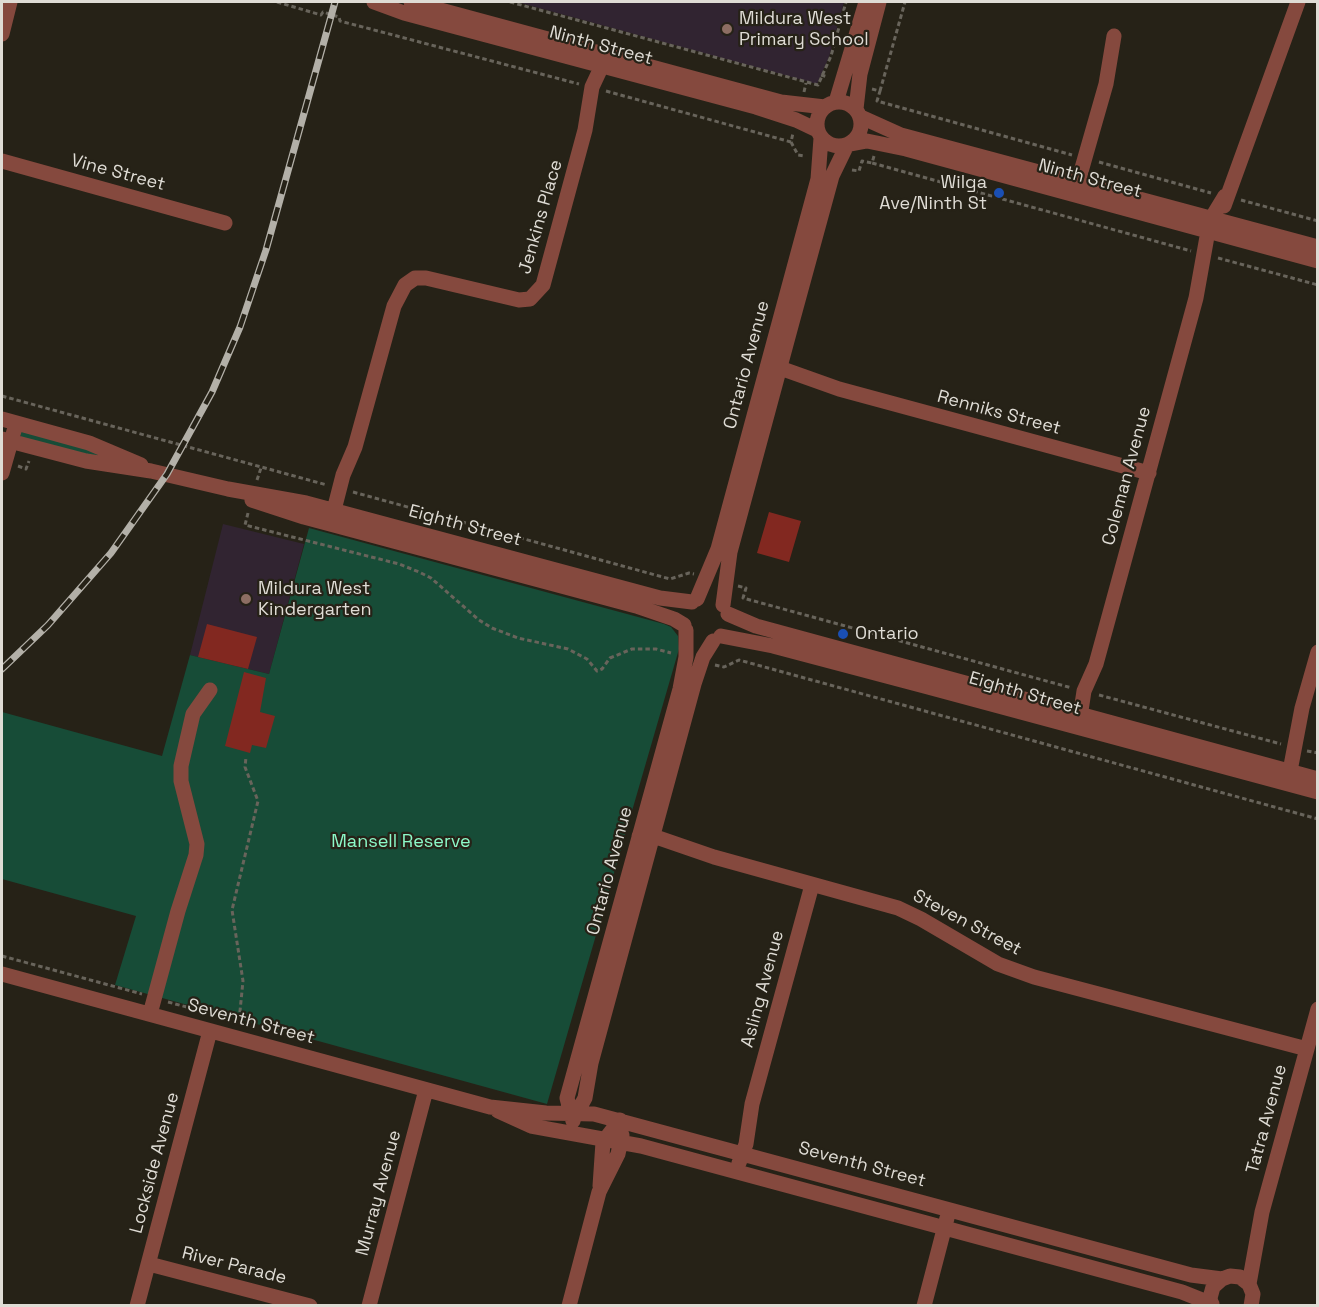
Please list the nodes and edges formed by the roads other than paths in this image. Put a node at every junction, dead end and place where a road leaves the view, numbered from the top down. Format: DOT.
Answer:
graph roads {
  1 [pos="10,2"];
  2 [pos="374,2"];
  3 [pos="411,2"];
  4 [pos="866,2"];
  5 [pos="879,2"];
  6 [pos="1298,2"];
  7 [pos="2,34"];
  8 [pos="1114,36"];
  9 [pos="604,63"];
  10 [pos="831,105"];
  11 [pos="859,113"];
  12 [pos="819,134"];
  13 [pos="878,135"];
  14 [pos="849,144"];
  15 [pos="2,161"];
  16 [pos="1078,182"];
  17 [pos="225,223"];
  18 [pos="1215,226"];
  19 [pos="1317,247"];
  20 [pos="1317,261"];
  21 [pos="778,373"];
  22 [pos="9,421"];
  23 [pos="6,440"];
  24 [pos="152,471"];
  25 [pos="2,473"];
  26 [pos="1149,473"];
  27 [pos="228,489"];
  28 [pos="339,512"];
  29 [pos="694,601"];
  30 [pos="725,610"];
  31 [pos="685,628"];
  32 [pos="717,639"];
  33 [pos="1317,652"];
  34 [pos="693,660"];
  35 [pos="210,690"];
  36 [pos="1082,719"];
  37 [pos="1283,773"];
  38 [pos="1317,779"];
  39 [pos="1317,792"];
  40 [pos="648,839"];
  41 [pos="812,885"];
  42 [pos="2,974"];
  43 [pos="1317,1009"];
  44 [pos="150,1014"];
  45 [pos="210,1031"];
  46 [pos="1306,1049"];
  47 [pos="426,1090"];
  48 [pos="490,1107"];
  49 [pos="574,1115"];
  50 [pos="620,1120"];
  51 [pos="557,1132"];
  52 [pos="583,1136"];
  53 [pos="605,1139"];
  54 [pos="621,1142"];
  55 [pos="739,1152"];
  56 [pos="734,1171"];
  57 [pos="599,1192"];
  58 [pos="949,1209"];
  59 [pos="945,1228"];
  60 [pos="1256,1239"];
  61 [pos="149,1264"];
  62 [pos="1228,1277"];
  63 [pos="1249,1284"];
  64 [pos="137,1305"];
  65 [pos="310,1305"];
  66 [pos="369,1305"];
  67 [pos="569,1305"];
  68 [pos="924,1305"];
  69 [pos="1212,1305"];
  70 [pos="1251,1305"];
  1 -- 7 [label="street"];
  2 -- 9 [label="street, Ninth Street"];
  3 -- 9 [label="street, Ninth Street"];
  4 -- 10 [label="street"];
  5 -- 11 [label="street"];
  6 -- 18 [label="street, Coleman Avenue"];
  8 -- 16 [label="street"];
  9 -- 10 [label="street, Ninth Street"];
  9 -- 12 [label="street, Ninth Street"];
  9 -- 28 [label="street, Jenkins Place"];
  10 -- 11 [label="street"];
  10 -- 12 [label="street"];
  11 -- 13 [label="street, Ninth Street"];
  11 -- 14 [label="street"];
  12 -- 14 [label="street"];
  12 -- 29 [label="street, Ontario Avenue"];
  13 -- 14 [label="street, Ninth Street"];
  13 -- 16 [label="street, Ninth Street"];
  13 -- 18 [label="street, Ninth Street"];
  14 -- 21 [label="street, Ontario Avenue"];
  15 -- 17 [label="street, Vine Street"];
  16 -- 18 [label="street, Ninth Street"];
  18 -- 19 [label="street, Ninth Street"];
  18 -- 20 [label="street, Ninth Street"];
  18 -- 26 [label="street, Coleman Avenue"];
  21 -- 26 [label="street, Renniks Street"];
  21 -- 30 [label="street, Ontario Avenue"];
  22 -- 23 [label="street"];
  22 -- 24 [label="street, Eighth Street"];
  23 -- 24 [label="street, Eighth Street"];
  23 -- 25 [label="street"];
  24 -- 27 [label="street, Eighth Street"];
  26 -- 36 [label="street, Coleman Avenue"];
  27 -- 28 [label="street, Eighth Street"];
  27 -- 31 [label="street, Eighth Street"];
  28 -- 29 [label="street, Eighth Street"];
  29 -- 30 [label="street"];
  29 -- 31 [label="street"];
  30 -- 32 [label="street"];
  30 -- 36 [label="street, Eighth Street"];
  31 -- 32 [label="street"];
  31 -- 34 [label="street, Ontario Avenue"];
  32 -- 34 [label="street, Ontario Avenue"];
  32 -- 36 [label="street, Eighth Street"];
  33 -- 37 [label="street"];
  34 -- 40 [label="street, Ontario Avenue"];
  35 -- 44 [label="street"];
  36 -- 37 [label="street, Eighth Street"];
  37 -- 38 [label="street, Eighth Street"];
  37 -- 39 [label="street, Eighth Street"];
  40 -- 41 [label="street, Steven Street"];
  40 -- 49 [label="street, Ontario Avenue"];
  41 -- 46 [label="street, Steven Street"];
  41 -- 55 [label="street, Asling Avenue"];
  42 -- 44 [label="street, Seventh Street"];
  43 -- 46 [label="street, Tatra Avenue"];
  44 -- 45 [label="street, Seventh Street"];
  45 -- 47 [label="street, Seventh Street"];
  45 -- 61 [label="street, Lockside Avenue"];
  46 -- 60 [label="street, Tatra Avenue"];
  47 -- 48 [label="street, Seventh Street"];
  47 -- 66 [label="street, Murray Avenue"];
  48 -- 49 [label="street, Seventh Street"];
  48 -- 51 [label="street, Seventh Street"];
  49 -- 50 [label="street, Seventh Street"];
  49 -- 51 [label="street"];
  49 -- 52 [label="street"];
  50 -- 53 [label="street"];
  50 -- 54 [label="street"];
  50 -- 55 [label="street, Seventh Street"];
  51 -- 52 [label="street, Seventh Street"];
  52 -- 53 [label="street, Seventh Street"];
  53 -- 54 [label="street, Seventh Street"];
  53 -- 57 [label="street"];
  54 -- 56 [label="street, Seventh Street"];
  54 -- 57 [label="street"];
  55 -- 56 [label="street, Asling Avenue"];
  55 -- 58 [label="street, Seventh Street"];
  56 -- 59 [label="street, Seventh Street"];
  57 -- 67 [label="street"];
  58 -- 59 [label="street"];
  58 -- 62 [label="street, Seventh Street"];
  59 -- 68 [label="street"];
  59 -- 69 [label="street, Seventh Street"];
  60 -- 62 [label="street, Tatra Avenue"];
  60 -- 63 [label="street, Tatra Avenue"];
  61 -- 64 [label="street, Lockside Avenue"];
  61 -- 65 [label="street, River Parade"];
  62 -- 63 [label="street"];
  62 -- 69 [label="street, Tatra Avenue"];
  63 -- 70 [label="street, Tatra Avenue"];
}
